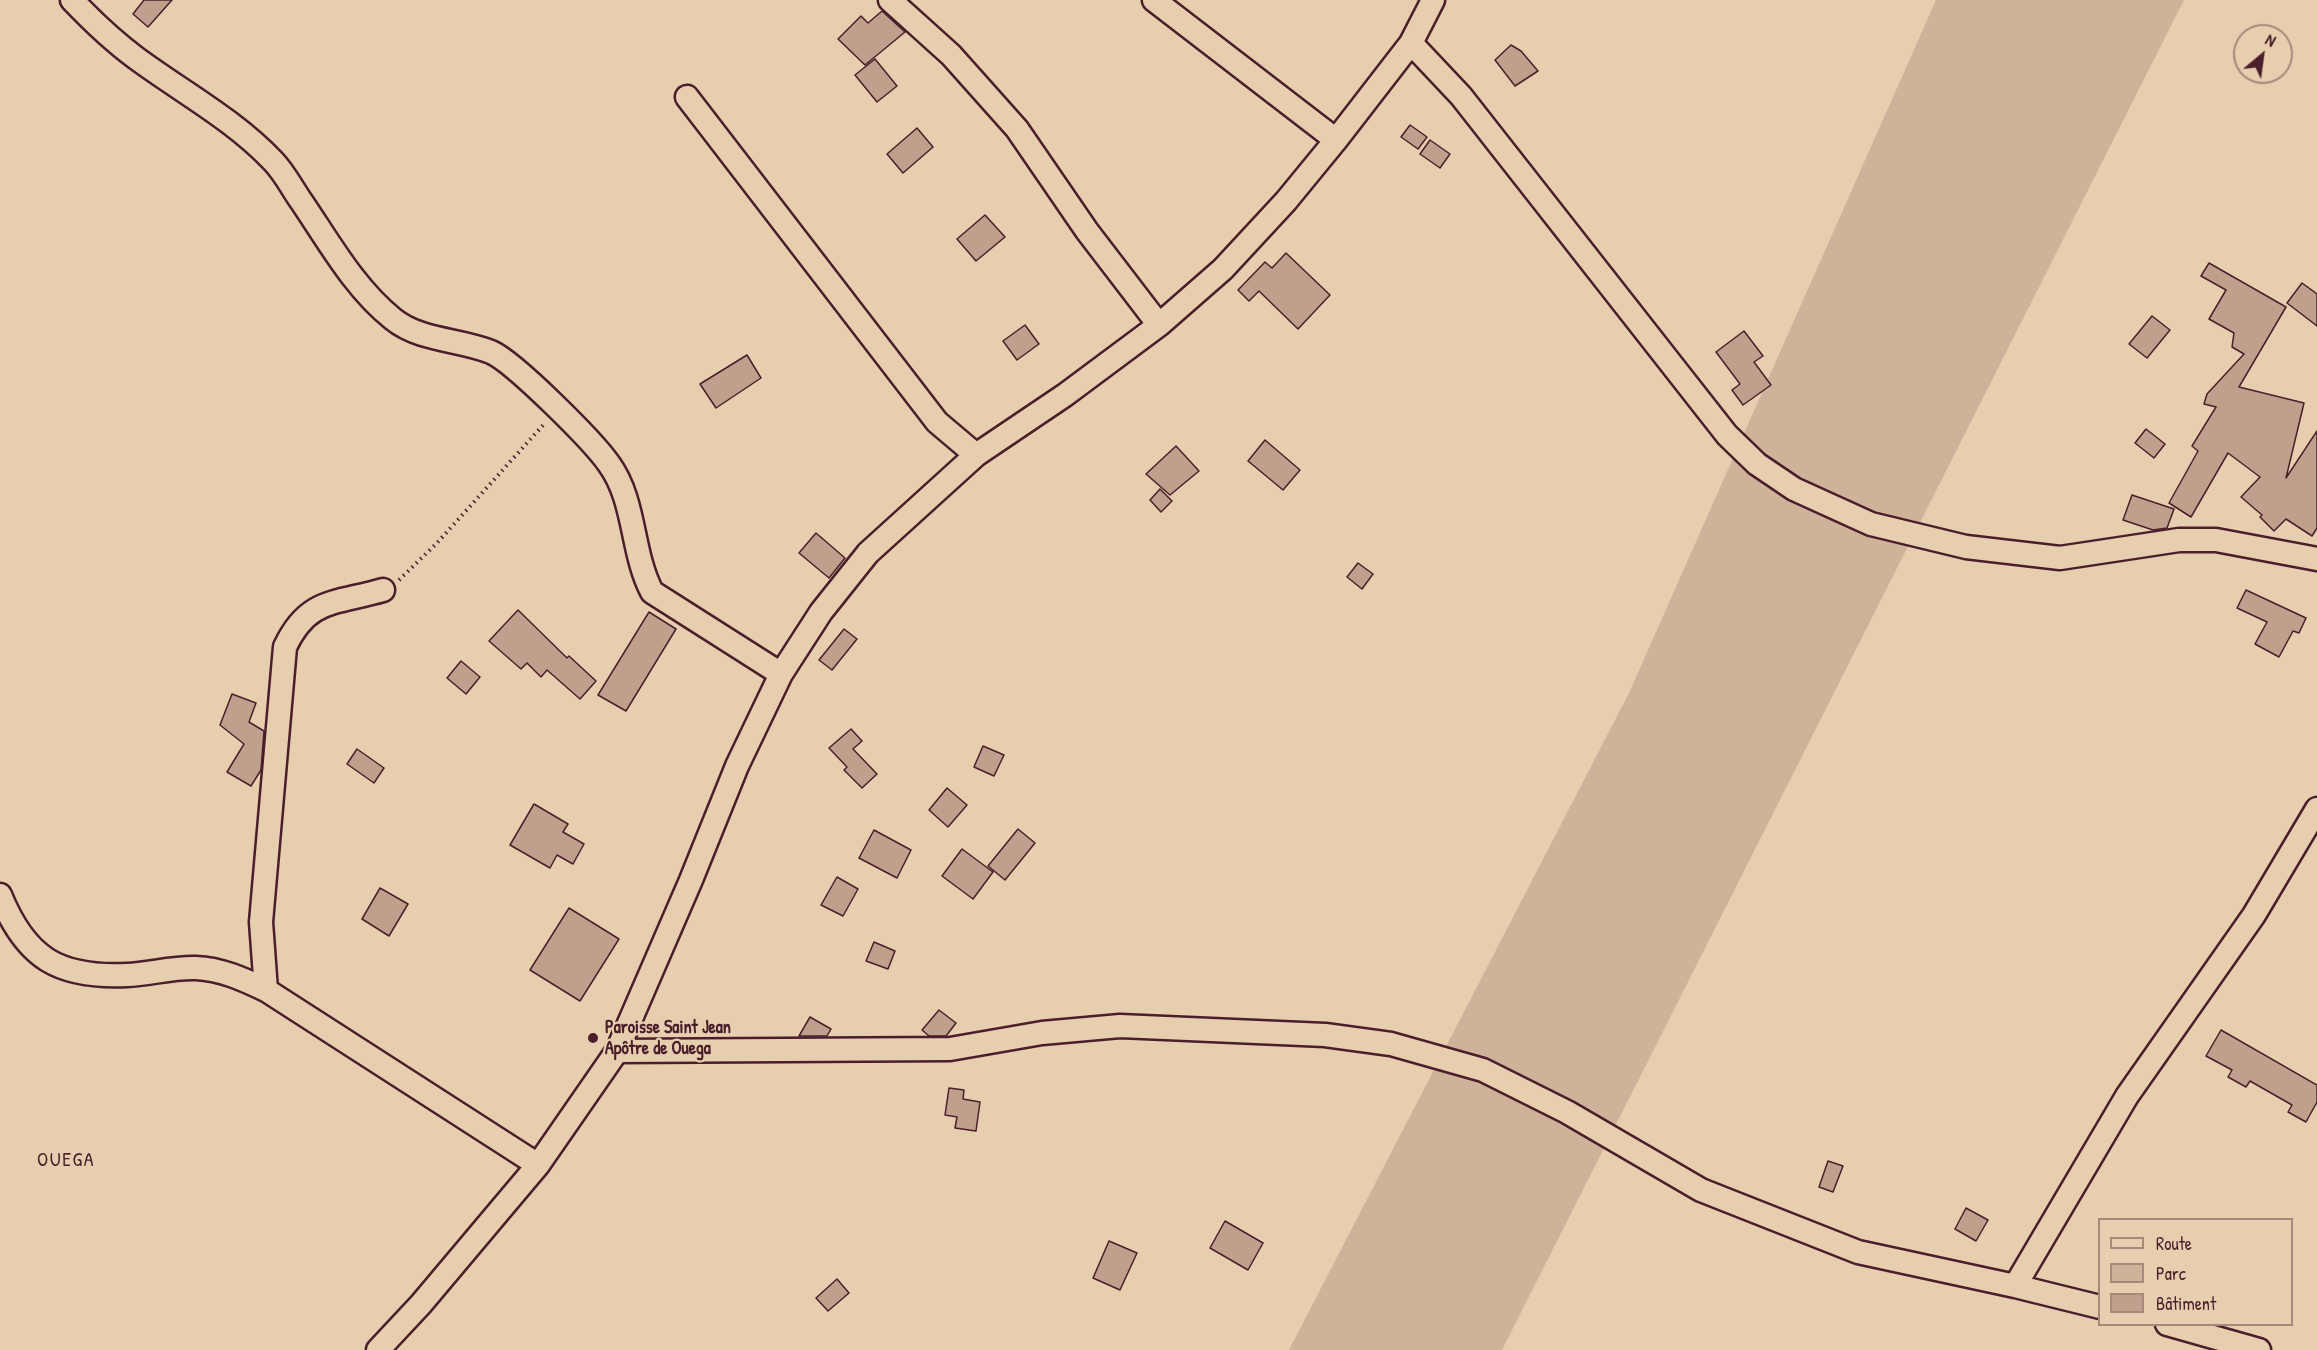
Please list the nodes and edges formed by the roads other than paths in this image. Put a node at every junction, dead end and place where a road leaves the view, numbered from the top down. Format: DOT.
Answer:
graph roads {
  1 [pos="72,0"];
  2 [pos="890,0"];
  3 [pos="1154,0"];
  4 [pos="1433,0"];
  5 [pos="1411,43"];
  6 [pos="687,97"];
  7 [pos="1336,140"];
  8 [pos="1159,325"];
  9 [pos="976,455"];
  10 [pos="2317,559"];
  11 [pos="383,590"];
  12 [pos="782,674"];
  13 [pos="2317,809"];
  14 [pos="0,895"];
  15 [pos="266,990"];
  16 [pos="616,1051"];
  17 [pos="538,1165"];
  18 [pos="2015,1286"];
  19 [pos="2098,1307"];
  20 [pos="2174,1326"];
  21 [pos="378,1350"];
  22 [pos="2259,1350"];
  1 -- 12 [label="street"];
  2 -- 8 [label="street"];
  3 -- 7 [label="street"];
  4 -- 5 [label="street"];
  5 -- 7 [label="street"];
  5 -- 10 [label="street"];
  6 -- 9 [label="street"];
  7 -- 8 [label="street"];
  8 -- 9 [label="street"];
  9 -- 12 [label="street"];
  11 -- 15 [label="street"];
  12 -- 16 [label="street"];
  13 -- 18 [label="street"];
  14 -- 15 [label="street"];
  15 -- 17 [label="street"];
  16 -- 17 [label="street"];
  16 -- 18 [label="street"];
  17 -- 21 [label="street"];
  18 -- 19 [label="street"];
  20 -- 22 [label="street"];
}
